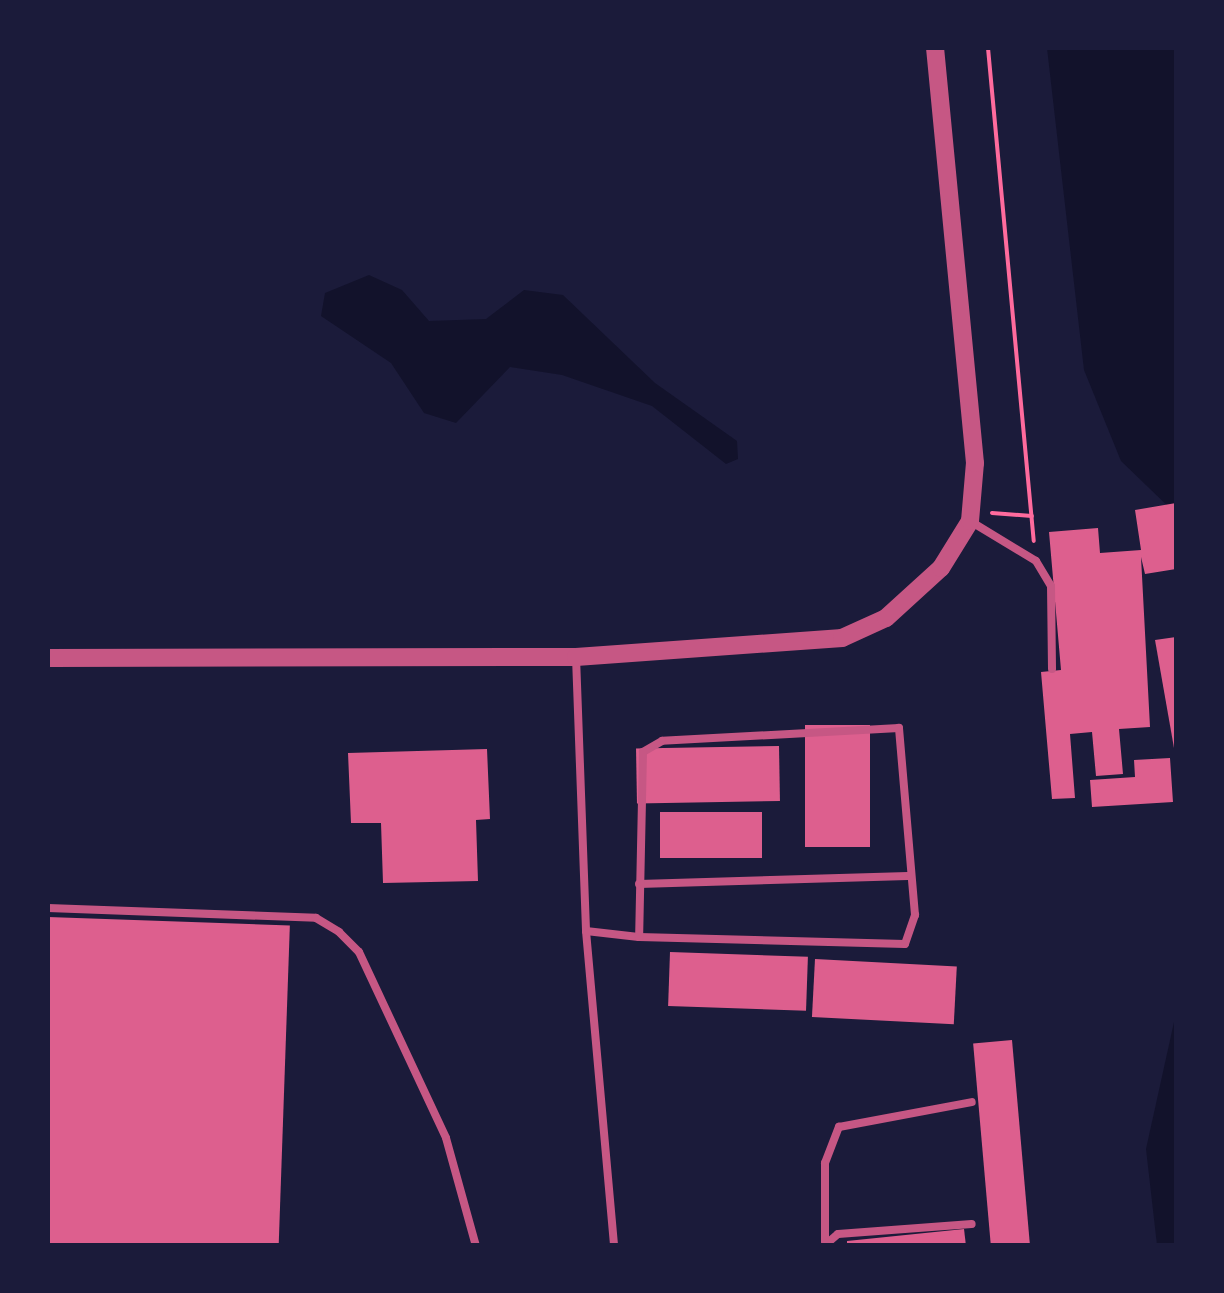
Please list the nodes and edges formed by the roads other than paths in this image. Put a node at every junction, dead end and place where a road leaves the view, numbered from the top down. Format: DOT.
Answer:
graph roads {
  1 [pos="935,48"];
  2 [pos="970,516"];
  3 [pos="576,657"];
  4 [pos="48,658"];
  5 [pos="1052,668"];
  6 [pos="908,876"];
  7 [pos="639,884"];
  8 [pos="48,908"];
  9 [pos="586,930"];
  10 [pos="640,937"];
  11 [pos="972,1102"];
  12 [pos="972,1224"];
  13 [pos="824,1244"];
  14 [pos="476,1246"];
  15 [pos="614,1246"];
  1 -- 2 [label="street"];
  2 -- 3 [label="street"];
  2 -- 5 [label="lane"];
  3 -- 4 [label="street"];
  3 -- 9 [label="lane"];
  6 -- 7 [label="lane"];
  6 -- 7 [label="lane"];
  6 -- 10 [label="lane"];
  7 -- 10 [label="lane"];
  8 -- 14 [label="lane"];
  9 -- 10 [label="lane"];
  9 -- 15 [label="lane"];
  11 -- 13 [label="lane"];
  12 -- 13 [label="lane"];
}
